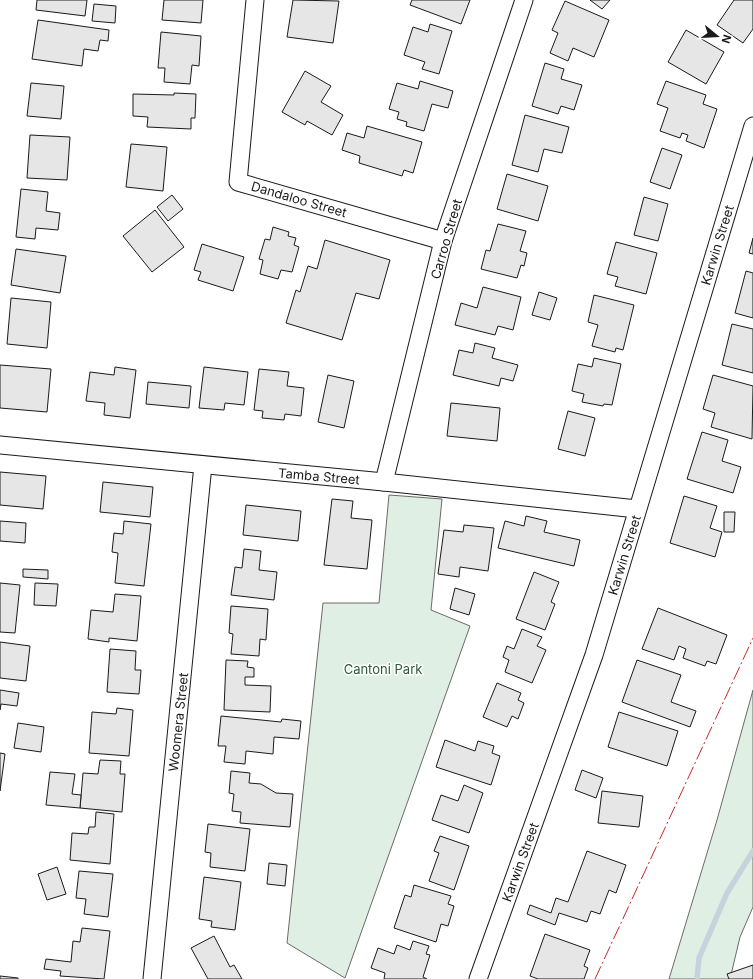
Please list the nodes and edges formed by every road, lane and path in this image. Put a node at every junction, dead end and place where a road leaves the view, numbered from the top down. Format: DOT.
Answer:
graph roads {
  1 [pos="255,0"];
  2 [pos="524,0"];
  3 [pos="753,126"];
  4 [pos="443,241"];
  5 [pos="0,445"];
  6 [pos="203,465"];
  7 [pos="384,482"];
  8 [pos="637,509"];
  9 [pos="152,979"];
  10 [pos="478,979"];
  1 -- 4 [label="street, Dandaloo Street"];
  2 -- 4 [label="street, Carroo Street"];
  3 -- 8 [label="street, Karwin Street"];
  4 -- 7 [label="street, Carroo Street"];
  5 -- 6 [label="street, Tamba Street"];
  6 -- 7 [label="street, Tamba Street"];
  6 -- 9 [label="street, Woomera Street"];
  7 -- 8 [label="street, Tamba Street"];
  8 -- 10 [label="street, Karwin Street"];
}
